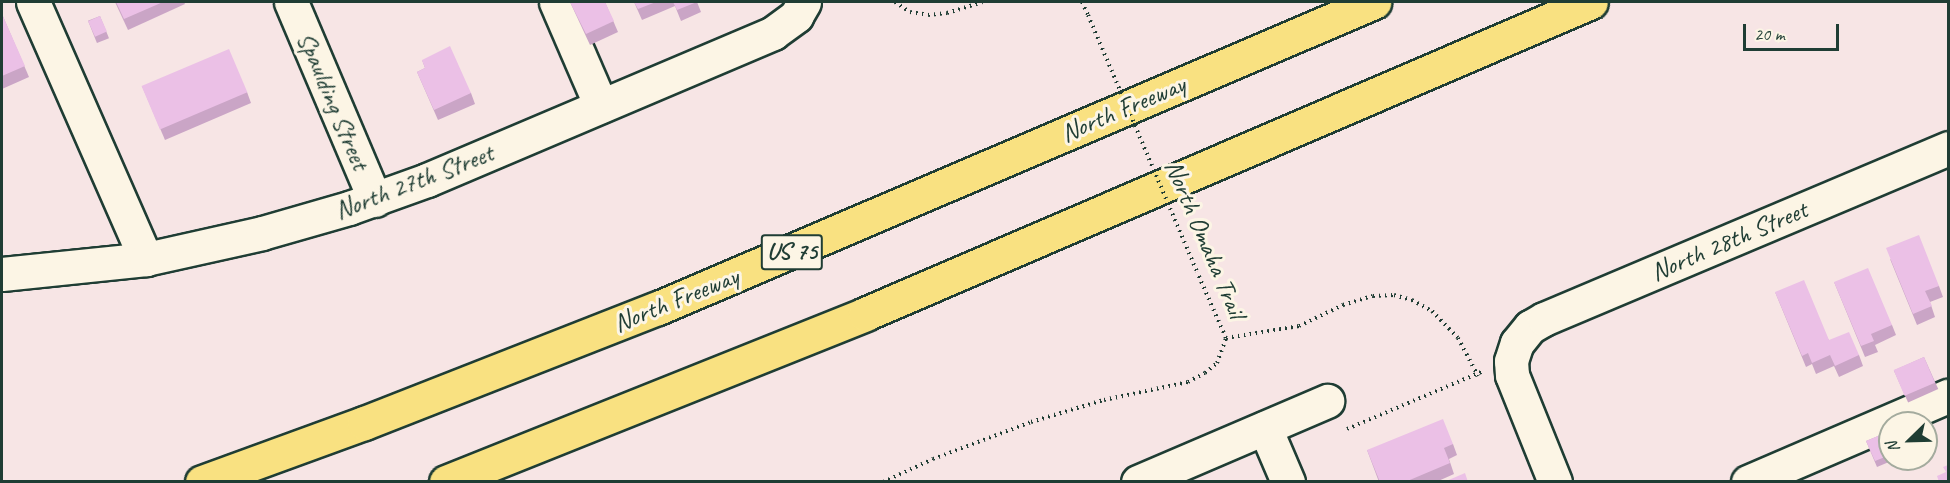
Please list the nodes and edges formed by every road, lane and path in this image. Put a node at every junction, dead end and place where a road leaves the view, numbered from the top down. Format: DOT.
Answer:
graph roads {
  1 [pos="33,2"];
  2 [pos="291,2"];
  3 [pos="556,2"];
  4 [pos="895,2"];
  5 [pos="982,2"];
  6 [pos="1082,2"];
  7 [pos="1374,2"];
  8 [pos="1591,2"];
  9 [pos="802,6"];
  10 [pos="602,106"];
  11 [pos="1948,148"];
  12 [pos="375,200"];
  13 [pos="146,259"];
  14 [pos="2,274"];
  15 [pos="1226,338"];
  16 [pos="1948,396"];
  17 [pos="1327,401"];
  18 [pos="1264,428"];
  19 [pos="1341,432"];
  20 [pos="202,482"];
  21 [pos="446,482"];
  22 [pos="883,482"];
  23 [pos="1138,482"];
  24 [pos="1288,482"];
  25 [pos="1555,482"];
  26 [pos="1748,482"];
  1 -- 13 [label="street"];
  2 -- 12 [label="street, Spaulding Street"];
  3 -- 10 [label="street"];
  4 -- 5 [label="path"];
  6 -- 15 [label="path, North Omaha Trail, bridge"];
  7 -- 20 [label="highway, North Freeway / US 75"];
  8 -- 21 [label="highway"];
  9 -- 10 [label="street, North 27th Street"];
  10 -- 12 [label="street, North 27th Street"];
  11 -- 25 [label="street, North 28th Street"];
  12 -- 13 [label="street, North 27th Street"];
  13 -- 14 [label="street, North 27th Street"];
  15 -- 19 [label="path"];
  15 -- 22 [label="path, North Omaha Trail"];
  16 -- 26 [label="street"];
  17 -- 18 [label="street"];
  18 -- 23 [label="street"];
  18 -- 24 [label="street"];
}
